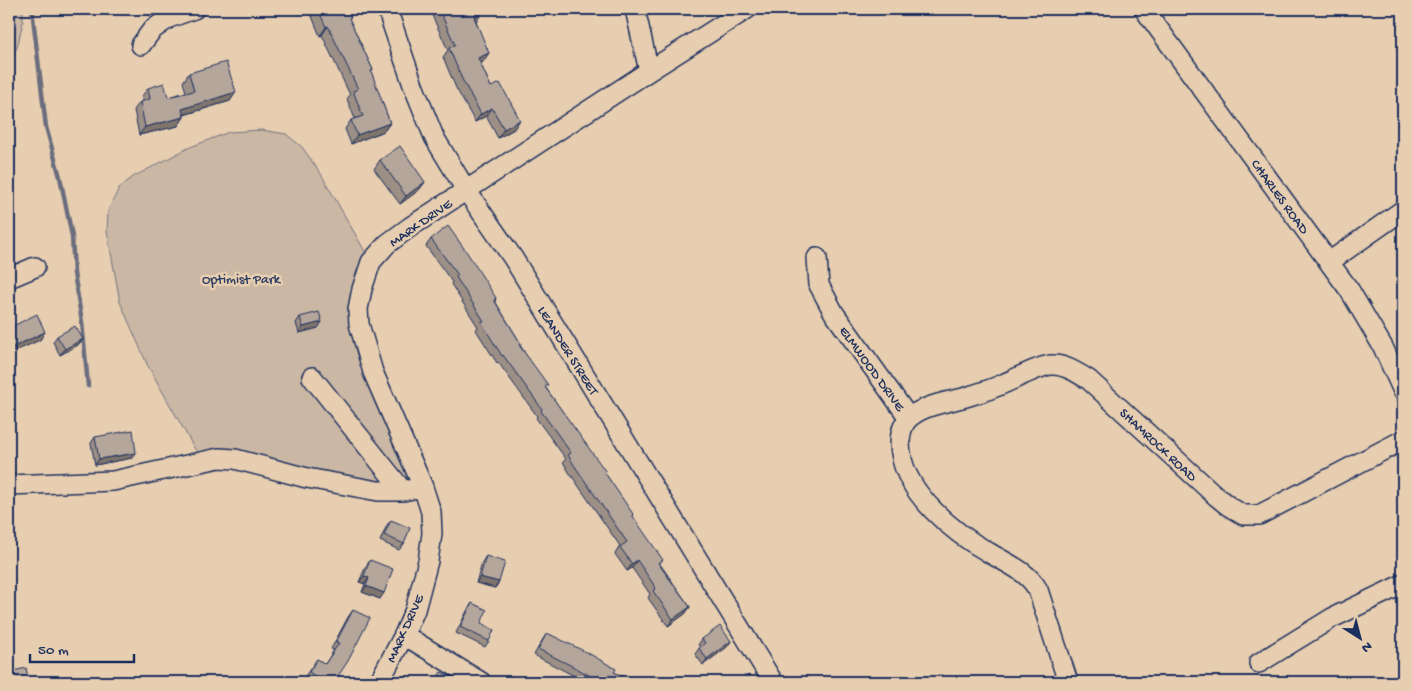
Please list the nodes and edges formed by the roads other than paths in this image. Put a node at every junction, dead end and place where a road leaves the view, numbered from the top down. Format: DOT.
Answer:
graph roads {
  1 [pos="194,9"];
  2 [pos="387,9"];
  3 [pos="635,9"];
  4 [pos="748,9"];
  5 [pos="1144,9"];
  6 [pos="141,45"];
  7 [pos="649,71"];
  8 [pos="466,190"];
  9 [pos="1403,210"];
  10 [pos="816,258"];
  11 [pos="1329,262"];
  12 [pos="35,267"];
  13 [pos="9,278"];
  14 [pos="312,377"];
  15 [pos="1403,392"];
  16 [pos="909,418"];
  17 [pos="1403,440"];
  18 [pos="9,485"];
  19 [pos="423,487"];
  20 [pos="403,491"];
  21 [pos="1403,584"];
  22 [pos="404,635"];
  23 [pos="1258,664"];
  24 [pos="765,679"];
  25 [pos="379,682"];
  26 [pos="482,682"];
  27 [pos="1068,682"];
  1 -- 6 [label="street"];
  2 -- 8 [label="street, LEANDER STREET"];
  3 -- 7 [label="street"];
  4 -- 7 [label="street, MARK DRIVE"];
  5 -- 11 [label="street, CHARLES ROAD"];
  7 -- 8 [label="street, MARK DRIVE"];
  8 -- 19 [label="street, MARK DRIVE"];
  8 -- 24 [label="street, LEANDER STREET"];
  9 -- 11 [label="street"];
  10 -- 16 [label="street, ELMWOOD DRIVE"];
  11 -- 15 [label="street, CHARLES ROAD"];
  12 -- 13 [label="street"];
  14 -- 20 [label="street"];
  16 -- 17 [label="street, SHAMROCK ROAD"];
  16 -- 27 [label="street, ELMWOOD DRIVE"];
  18 -- 20 [label="street"];
  19 -- 20 [label="street"];
  19 -- 22 [label="street, MARK DRIVE"];
  21 -- 23 [label="street"];
  22 -- 25 [label="street, MARK DRIVE"];
  22 -- 26 [label="street"];
}
